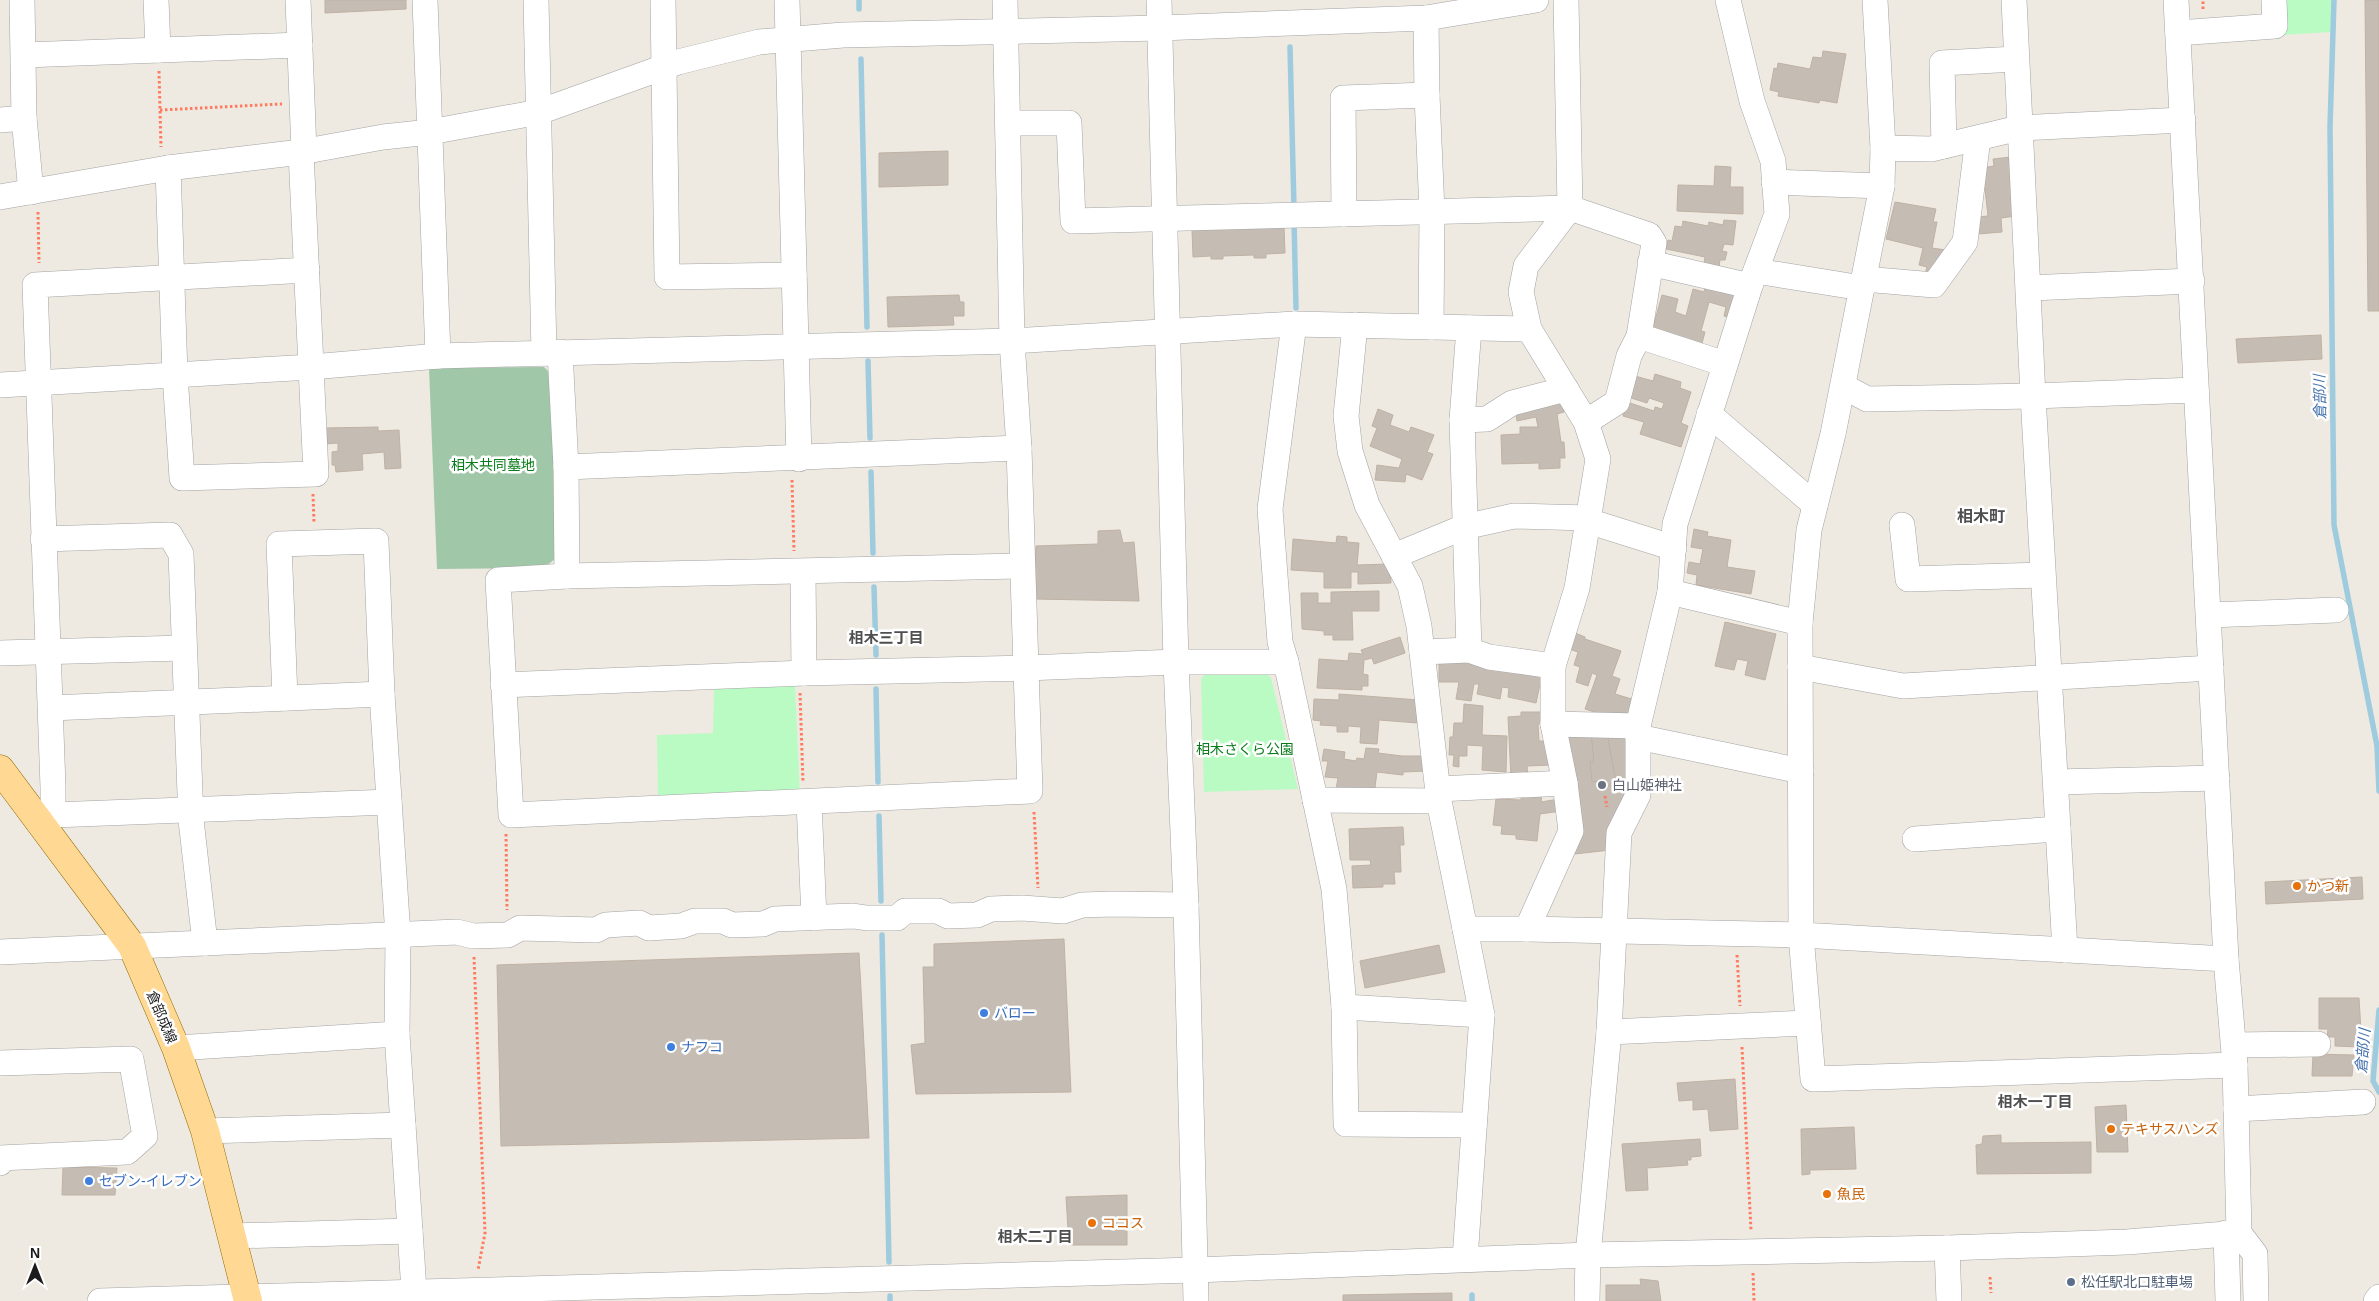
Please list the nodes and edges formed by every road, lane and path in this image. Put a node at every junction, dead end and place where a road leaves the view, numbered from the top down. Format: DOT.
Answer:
graph roads {
  1 [pos="22,0"];
  2 [pos="156,0"];
  3 [pos="298,0"];
  4 [pos="425,0"];
  5 [pos="536,0"];
  6 [pos="663,0"];
  7 [pos="787,0"];
  8 [pos="1005,0"];
  9 [pos="1158,0"];
  10 [pos="1536,0"];
  11 [pos="1566,0"];
  12 [pos="1728,0"];
  13 [pos="1875,0"];
  14 [pos="2014,0"];
  15 [pos="2176,0"];
  16 [pos="2274,0"];
  17 [pos="1426,18"];
  18 [pos="1160,28"];
  19 [pos="1006,32"];
  20 [pos="2178,33"];
  21 [pos="788,40"];
  22 [pos="300,45"];
  23 [pos="158,50"];
  24 [pos="24,55"];
  25 [pos="2016,59"];
  26 [pos="664,67"];
  27 [pos="1426,95"];
  28 [pos="301,103"];
  29 [pos="160,110"];
  30 [pos="539,112"];
  31 [pos="12,119"];
  32 [pos="2183,120"];
  33 [pos="1008,123"];
  34 [pos="2019,128"];
  35 [pos="430,132"];
  36 [pos="1978,138"];
  37 [pos="1944,146"];
  38 [pos="1882,148"];
  39 [pos="302,151"];
  40 [pos="165,168"];
  41 [pos="1774,182"];
  42 [pos="1882,186"];
  43 [pos="34,192"];
  44 [pos="0,197"];
  45 [pos="1570,208"];
  46 [pos="1432,212"];
  47 [pos="1344,214"];
  48 [pos="1166,219"];
  49 [pos="1650,263"];
  50 [pos="307,270"];
  51 [pos="794,275"];
  52 [pos="172,276"];
  53 [pos="1753,278"];
  54 [pos="2192,281"];
  55 [pos="40,284"];
  56 [pos="1863,284"];
  57 [pos="2029,288"];
  58 [pos="1294,324"];
  59 [pos="1355,325"];
  60 [pos="1431,327"];
  61 [pos="1469,328"];
  62 [pos="1529,329"];
  63 [pos="1169,332"];
  64 [pos="1639,336"];
  65 [pos="1012,341"];
  66 [pos="796,346"];
  67 [pos="552,353"];
  68 [pos="438,356"];
  69 [pos="1725,364"];
  70 [pos="312,367"];
  71 [pos="176,375"];
  72 [pos="39,383"];
  73 [pos="0,385"];
  74 [pos="1842,386"];
  75 [pos="1566,389"];
  76 [pos="2196,390"];
  77 [pos="2033,396"];
  78 [pos="1709,414"];
  79 [pos="1462,420"];
  80 [pos="1586,422"];
  81 [pos="1019,448"];
  82 [pos="795,459"];
  83 [pos="566,467"];
  84 [pos="313,474"];
  85 [pos="1815,505"];
  86 [pos="1588,519"];
  87 [pos="1902,525"];
  88 [pos="1464,527"];
  89 [pos="43,539"];
  90 [pos="315,543"];
  91 [pos="1674,548"];
  92 [pos="1394,556"];
  93 [pos="1022,566"];
  94 [pos="799,572"];
  95 [pos="2042,575"];
  96 [pos="567,576"];
  97 [pos="1670,592"];
  98 [pos="2336,610"];
  99 [pos="2208,615"];
  100 [pos="1800,623"];
  101 [pos="184,648"];
  102 [pos="48,650"];
  103 [pos="1469,650"];
  104 [pos="1422,652"];
  105 [pos="0,653"];
  106 [pos="1176,662"];
  107 [pos="1286,662"];
  108 [pos="1553,666"];
  109 [pos="1800,667"];
  110 [pos="1026,668"];
  111 [pos="2211,668"];
  112 [pos="801,674"];
  113 [pos="2050,677"];
  114 [pos="504,685"];
  115 [pos="382,694"];
  116 [pos="285,698"];
  117 [pos="186,702"];
  118 [pos="50,708"];
  119 [pos="1553,724"];
  120 [pos="1638,731"];
  121 [pos="0,768"];
  122 [pos="1801,771"];
  123 [pos="2217,778"];
  124 [pos="2056,782"];
  125 [pos="1565,783"];
  126 [pos="1030,791"];
  127 [pos="1439,795"];
  128 [pos="1315,800"];
  129 [pos="389,802"];
  130 [pos="806,802"];
  131 [pos="190,810"];
  132 [pos="511,815"];
  133 [pos="49,822"];
  134 [pos="2058,828"];
  135 [pos="1915,839"];
  136 [pos="1186,905"];
  137 [pos="1040,910"];
  138 [pos="814,918"];
  139 [pos="1465,929"];
  140 [pos="1527,929"];
  141 [pos="1615,932"];
  142 [pos="1736,934"];
  143 [pos="508,935"];
  144 [pos="1801,935"];
  145 [pos="398,936"];
  146 [pos="474,936"];
  147 [pos="205,943"];
  148 [pos="132,946"];
  149 [pos="2065,950"];
  150 [pos="0,952"];
  151 [pos="2226,960"];
  152 [pos="1344,1008"];
  153 [pos="1482,1015"];
  154 [pos="1808,1023"];
  155 [pos="1741,1026"];
  156 [pos="1609,1032"];
  157 [pos="397,1034"];
  158 [pos="2318,1044"];
  159 [pos="176,1048"];
  160 [pos="2235,1055"];
  161 [pos="0,1063"];
  162 [pos="2363,1102"];
  163 [pos="2236,1109"];
  164 [pos="404,1125"];
  165 [pos="1474,1125"];
  166 [pos="205,1131"];
  167 [pos="0,1163"];
  168 [pos="410,1230"];
  169 [pos="2232,1233"];
  170 [pos="232,1236"];
  171 [pos="1947,1248"];
  172 [pos="1588,1255"];
  173 [pos="1465,1259"];
  174 [pos="1753,1261"];
  175 [pos="1195,1270"];
  176 [pos="1990,1277"];
  177 [pos="474,1290"];
  178 [pos="824,1290"];
  179 [pos="414,1291"];
  180 [pos="1991,1292"];
  181 [pos="598,1294"];
  182 [pos="362,1297"];
  183 [pos="2379,1297"];
  184 [pos="248,1299"];
  185 [pos="100,1301"];
  186 [pos="1196,1301"];
  187 [pos="1587,1301"];
  188 [pos="1754,1301"];
  189 [pos="1949,1301"];
  190 [pos="2228,1301"];
  191 [pos="2256,1301"];
  192 [pos="2376,1301"];
  1 -- 24 [label="street"];
  2 -- 23 [label="street"];
  3 -- 22 [label="street"];
  4 -- 35 [label="street"];
  5 -- 30 [label="street"];
  6 -- 26 [label="street"];
  7 -- 21 [label="street"];
  8 -- 19 [label="street"];
  9 -- 18 [label="street"];
  10 -- 17 [label="street"];
  11 -- 45 [label="street"];
  12 -- 41 [label="street"];
  13 -- 38 [label="street"];
  14 -- 25 [label="street"];
  15 -- 20 [label="street"];
  16 -- 20 [label="street"];
  17 -- 18 [label="street"];
  17 -- 27 [label="street"];
  18 -- 19 [label="street"];
  18 -- 48 [label="street"];
  19 -- 21 [label="street"];
  19 -- 33 [label="street"];
  20 -- 32 [label="street"];
  21 -- 26 [label="street"];
  21 -- 51 [label="street"];
  22 -- 23 [label="street"];
  22 -- 28 [label="street"];
  23 -- 24 [label="street"];
  23 -- 29 [label="path"];
  24 -- 31 [label="street"];
  25 -- 34 [label="street"];
  25 -- 37 [label="street"];
  26 -- 30 [label="street"];
  26 -- 51 [label="street"];
  27 -- 46 [label="street"];
  27 -- 47 [label="street"];
  28 -- 29 [label="path"];
  28 -- 39 [label="street"];
  29 -- 40 [label="path"];
  30 -- 35 [label="street"];
  30 -- 67 [label="street"];
  31 -- 43 [label="street"];
  32 -- 34 [label="street"];
  32 -- 54 [label="street"];
  33 -- 48 [label="street"];
  33 -- 65 [label="street"];
  34 -- 36 [label="street"];
  34 -- 57 [label="street"];
  35 -- 39 [label="street"];
  35 -- 68 [label="street"];
  36 -- 37 [label="street"];
  36 -- 56 [label="street"];
  37 -- 38 [label="street"];
  38 -- 42 [label="street"];
  39 -- 40 [label="street"];
  39 -- 50 [label="street"];
  40 -- 43 [label="street"];
  40 -- 52 [label="street"];
  41 -- 42 [label="street"];
  41 -- 53 [label="street"];
  42 -- 56 [label="street"];
  43 -- 44 [label="street"];
  43 -- 55 [label="path"];
  45 -- 46 [label="street"];
  45 -- 49 [label="street"];
  45 -- 62 [label="street"];
  46 -- 47 [label="street"];
  46 -- 60 [label="street"];
  47 -- 48 [label="street"];
  48 -- 63 [label="street"];
  49 -- 53 [label="street"];
  49 -- 64 [label="street"];
  50 -- 52 [label="street"];
  50 -- 70 [label="street"];
  51 -- 66 [label="street"];
  52 -- 55 [label="street"];
  52 -- 71 [label="street"];
  53 -- 56 [label="street"];
  53 -- 69 [label="street"];
  54 -- 57 [label="street"];
  54 -- 76 [label="street"];
  55 -- 72 [label="street"];
  56 -- 74 [label="street"];
  57 -- 77 [label="street"];
  58 -- 59 [label="street"];
  58 -- 63 [label="street"];
  58 -- 107 [label="street"];
  59 -- 60 [label="street"];
  59 -- 92 [label="street"];
  60 -- 61 [label="street"];
  61 -- 62 [label="street"];
  61 -- 79 [label="street"];
  62 -- 75 [label="street"];
  63 -- 65 [label="street"];
  63 -- 106 [label="street"];
  64 -- 69 [label="street"];
  64 -- 80 [label="street"];
  65 -- 66 [label="street"];
  65 -- 81 [label="street"];
  66 -- 67 [label="street"];
  66 -- 82 [label="street"];
  67 -- 68 [label="street"];
  67 -- 83 [label="street"];
  68 -- 70 [label="street"];
  69 -- 78 [label="street"];
  70 -- 71 [label="street"];
  70 -- 84 [label="street"];
  71 -- 72 [label="street"];
  71 -- 84 [label="street"];
  72 -- 73 [label="street"];
  72 -- 89 [label="street"];
  74 -- 77 [label="street"];
  74 -- 85 [label="street"];
  75 -- 79 [label="street"];
  75 -- 80 [label="street"];
  76 -- 77 [label="street"];
  76 -- 99 [label="street"];
  77 -- 95 [label="street"];
  78 -- 85 [label="street"];
  78 -- 91 [label="street"];
  79 -- 88 [label="street"];
  80 -- 86 [label="street"];
  81 -- 82 [label="street"];
  81 -- 93 [label="street"];
  82 -- 83 [label="street"];
  82 -- 94 [label="path"];
  83 -- 96 [label="street"];
  84 -- 90 [label="path"];
  85 -- 100 [label="street"];
  86 -- 88 [label="street"];
  86 -- 91 [label="street"];
  86 -- 108 [label="street"];
  87 -- 95 [label="street"];
  88 -- 92 [label="street"];
  88 -- 103 [label="street"];
  89 -- 101 [label="street"];
  89 -- 102 [label="street"];
  90 -- 115 [label="street"];
  90 -- 116 [label="street"];
  91 -- 97 [label="street"];
  92 -- 104 [label="street"];
  93 -- 94 [label="street"];
  93 -- 110 [label="street"];
  94 -- 96 [label="street"];
  94 -- 112 [label="street"];
  95 -- 113 [label="street"];
  96 -- 114 [label="street"];
  97 -- 100 [label="street"];
  97 -- 120 [label="street"];
  98 -- 99 [label="street"];
  99 -- 111 [label="street"];
  100 -- 109 [label="street"];
  101 -- 102 [label="street"];
  101 -- 117 [label="street"];
  102 -- 105 [label="street"];
  102 -- 118 [label="street"];
  103 -- 104 [label="street"];
  103 -- 108 [label="street"];
  104 -- 127 [label="street"];
  106 -- 107 [label="street"];
  106 -- 110 [label="street"];
  106 -- 136 [label="street"];
  107 -- 128 [label="street"];
  108 -- 119 [label="street"];
  109 -- 113 [label="street"];
  109 -- 122 [label="street"];
  110 -- 112 [label="street"];
  110 -- 126 [label="street"];
  111 -- 113 [label="street"];
  111 -- 123 [label="street"];
  112 -- 114 [label="street"];
  112 -- 130 [label="path"];
  113 -- 124 [label="street"];
  114 -- 132 [label="street"];
  115 -- 116 [label="street"];
  115 -- 129 [label="street"];
  116 -- 117 [label="street"];
  117 -- 118 [label="street"];
  117 -- 131 [label="street"];
  118 -- 133 [label="street"];
  119 -- 120 [label="street"];
  119 -- 125 [label="street"];
  120 -- 122 [label="street"];
  120 -- 141 [label="street"];
  121 -- 133 [label="main road, 倉部成線"];
  122 -- 144 [label="street"];
  123 -- 124 [label="street"];
  123 -- 151 [label="street"];
  124 -- 134 [label="street"];
  125 -- 127 [label="street"];
  125 -- 140 [label="street"];
  126 -- 130 [label="street"];
  126 -- 137 [label="path"];
  127 -- 128 [label="street"];
  127 -- 139 [label="street"];
  128 -- 152 [label="street"];
  129 -- 131 [label="street"];
  129 -- 145 [label="street"];
  130 -- 132 [label="street"];
  130 -- 138 [label="street"];
  131 -- 133 [label="street"];
  131 -- 147 [label="street"];
  132 -- 143 [label="path"];
  133 -- 148 [label="main road, 倉部成線"];
  134 -- 135 [label="street"];
  134 -- 149 [label="street"];
  136 -- 137 [label="street"];
  136 -- 175 [label="street"];
  137 -- 138 [label="street"];
  138 -- 143 [label="street"];
  139 -- 140 [label="street"];
  139 -- 153 [label="street"];
  140 -- 141 [label="street"];
  141 -- 142 [label="street"];
  141 -- 156 [label="street"];
  142 -- 144 [label="street"];
  142 -- 155 [label="path"];
  143 -- 146 [label="street"];
  144 -- 149 [label="street"];
  144 -- 154 [label="street"];
  145 -- 146 [label="street"];
  145 -- 147 [label="street"];
  145 -- 157 [label="street"];
  146 -- 177 [label="path"];
  147 -- 148 [label="street"];
  148 -- 150 [label="street"];
  148 -- 159 [label="main road, 倉部成線"];
  149 -- 151 [label="street"];
  151 -- 160 [label="street"];
  152 -- 153 [label="street"];
  152 -- 165 [label="street"];
  153 -- 165 [label="street"];
  154 -- 155 [label="street"];
  154 -- 160 [label="street"];
  155 -- 156 [label="street"];
  155 -- 174 [label="path"];
  156 -- 172 [label="street"];
  157 -- 159 [label="street"];
  157 -- 164 [label="street"];
  158 -- 160 [label="street"];
  159 -- 166 [label="main road, 倉部成線"];
  160 -- 163 [label="street"];
  161 -- 167 [label="street"];
  162 -- 163 [label="street"];
  163 -- 169 [label="street"];
  164 -- 166 [label="street"];
  164 -- 168 [label="street"];
  165 -- 173 [label="street"];
  166 -- 170 [label="main road, 倉部成線"];
  168 -- 170 [label="street"];
  168 -- 179 [label="street"];
  169 -- 171 [label="street"];
  169 -- 190 [label="street"];
  169 -- 191 [label="street"];
  170 -- 184 [label="main road, 倉部成線"];
  171 -- 174 [label="street"];
  171 -- 189 [label="street"];
  172 -- 173 [label="street"];
  172 -- 174 [label="street"];
  172 -- 187 [label="street"];
  173 -- 175 [label="street"];
  174 -- 188 [label="path"];
  175 -- 178 [label="street"];
  175 -- 186 [label="street"];
  176 -- 180 [label="path"];
  177 -- 179 [label="street"];
  177 -- 181 [label="street"];
  178 -- 181 [label="street"];
  179 -- 182 [label="street"];
  182 -- 184 [label="street"];
  183 -- 192 [label="street"];
  184 -- 185 [label="street"];
}
